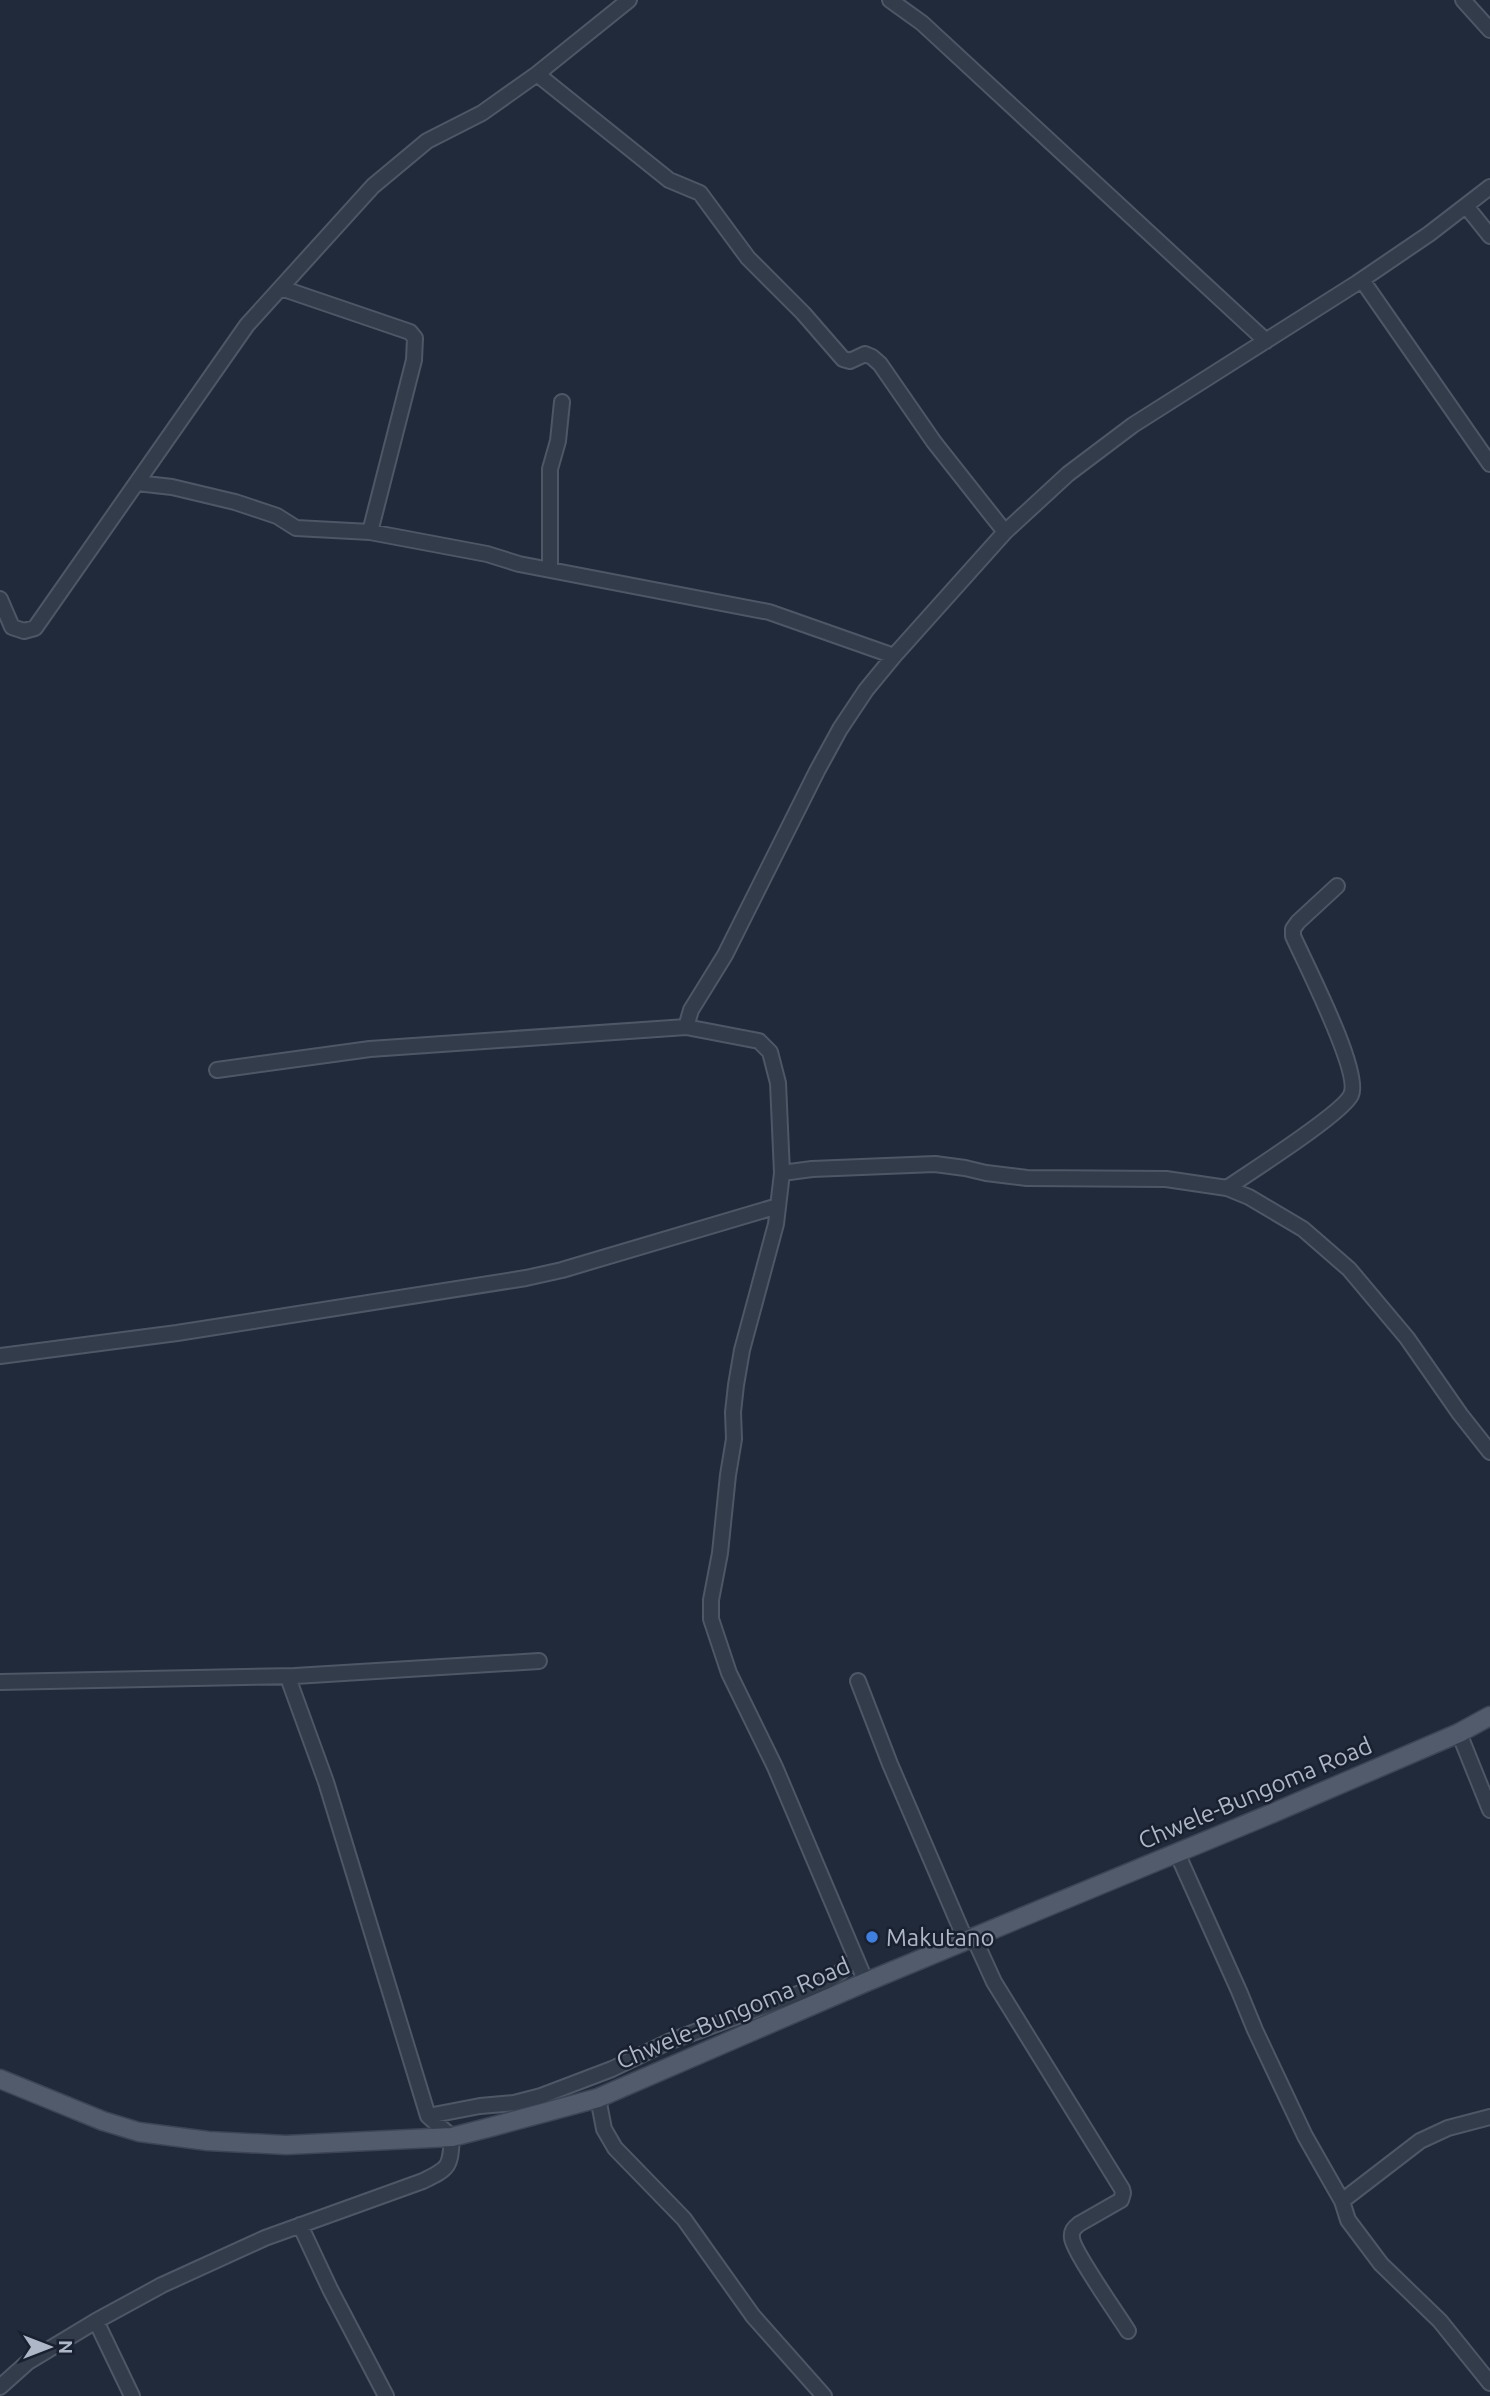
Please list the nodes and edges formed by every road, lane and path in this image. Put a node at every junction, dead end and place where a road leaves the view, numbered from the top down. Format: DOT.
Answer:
graph roads {
  1 [pos="629,0"];
  2 [pos="890,0"];
  3 [pos="1463,0"];
  4 [pos="1490,30"];
  5 [pos="537,74"];
  6 [pos="1490,187"];
  7 [pos="1465,206"];
  8 [pos="1490,236"];
  9 [pos="1362,280"];
  10 [pos="281,288"];
  11 [pos="1266,341"];
  12 [pos="562,402"];
  13 [pos="1490,464"];
  14 [pos="137,483"];
  15 [pos="370,532"];
  16 [pos="1005,532"];
  17 [pos="550,569"];
  18 [pos="0,599"];
  19 [pos="894,656"];
  20 [pos="1336,886"];
  21 [pos="686,1027"];
  22 [pos="217,1070"];
  23 [pos="782,1173"];
  24 [pos="1227,1188"];
  25 [pos="778,1206"];
  26 [pos="0,1356"];
  27 [pos="1490,1452"];
  28 [pos="539,1661"];
  29 [pos="295,1676"];
  30 [pos="858,1681"];
  31 [pos="0,1682"];
  32 [pos="1490,1716"];
  33 [pos="1459,1733"];
  34 [pos="1490,1810"];
  35 [pos="1177,1853"];
  36 [pos="970,1939"];
  37 [pos="856,1958"];
  38 [pos="866,1982"];
  39 [pos="750,2010"];
  40 [pos="758,2029"];
  41 [pos="0,2079"];
  42 [pos="598,2098"];
  43 [pos="428,2116"];
  44 [pos="1490,2117"];
  45 [pos="452,2137"];
  46 [pos="1342,2201"];
  47 [pos="300,2225"];
  48 [pos="96,2321"];
  49 [pos="1128,2331"];
  50 [pos="1490,2383"];
  51 [pos="0,2387"];
  52 [pos="132,2396"];
  53 [pos="386,2396"];
  54 [pos="824,2396"];
  1 -- 5 [label="street"];
  2 -- 11 [label="street"];
  3 -- 4 [label="street"];
  5 -- 10 [label="street"];
  5 -- 16 [label="street"];
  6 -- 7 [label="street"];
  7 -- 8 [label="street"];
  7 -- 9 [label="street"];
  9 -- 11 [label="street"];
  9 -- 13 [label="street"];
  10 -- 14 [label="street"];
  10 -- 15 [label="street"];
  11 -- 16 [label="street"];
  12 -- 17 [label="street"];
  14 -- 15 [label="street"];
  14 -- 18 [label="street"];
  15 -- 17 [label="street"];
  16 -- 19 [label="street"];
  17 -- 19 [label="street"];
  19 -- 21 [label="street"];
  20 -- 24 [label="street"];
  21 -- 22 [label="street"];
  21 -- 23 [label="street"];
  23 -- 24 [label="street"];
  23 -- 25 [label="street"];
  24 -- 27 [label="street"];
  25 -- 26 [label="street"];
  25 -- 37 [label="street"];
  28 -- 29 [label="street"];
  29 -- 31 [label="street"];
  29 -- 43 [label="street"];
  30 -- 36 [label="street"];
  32 -- 33 [label="main road, Chwele-Bungoma Road"];
  33 -- 34 [label="street"];
  33 -- 35 [label="main road, Chwele-Bungoma Road"];
  35 -- 36 [label="main road, Chwele-Bungoma Road"];
  35 -- 46 [label="street"];
  36 -- 38 [label="main road, Chwele-Bungoma Road"];
  36 -- 49 [label="street"];
  37 -- 38 [label="street"];
  37 -- 39 [label="street"];
  38 -- 40 [label="main road, Chwele-Bungoma Road"];
  39 -- 40 [label="street"];
  39 -- 43 [label="street"];
  40 -- 42 [label="main road, Chwele-Bungoma Road"];
  41 -- 45 [label="main road, Chwele-Bungoma Road"];
  42 -- 45 [label="main road, Chwele-Bungoma Road"];
  42 -- 54 [label="street"];
  43 -- 45 [label="street"];
  44 -- 46 [label="street"];
  45 -- 47 [label="street"];
  46 -- 50 [label="street"];
  47 -- 48 [label="street"];
  47 -- 53 [label="street"];
  48 -- 51 [label="street"];
  48 -- 52 [label="street"];
}
